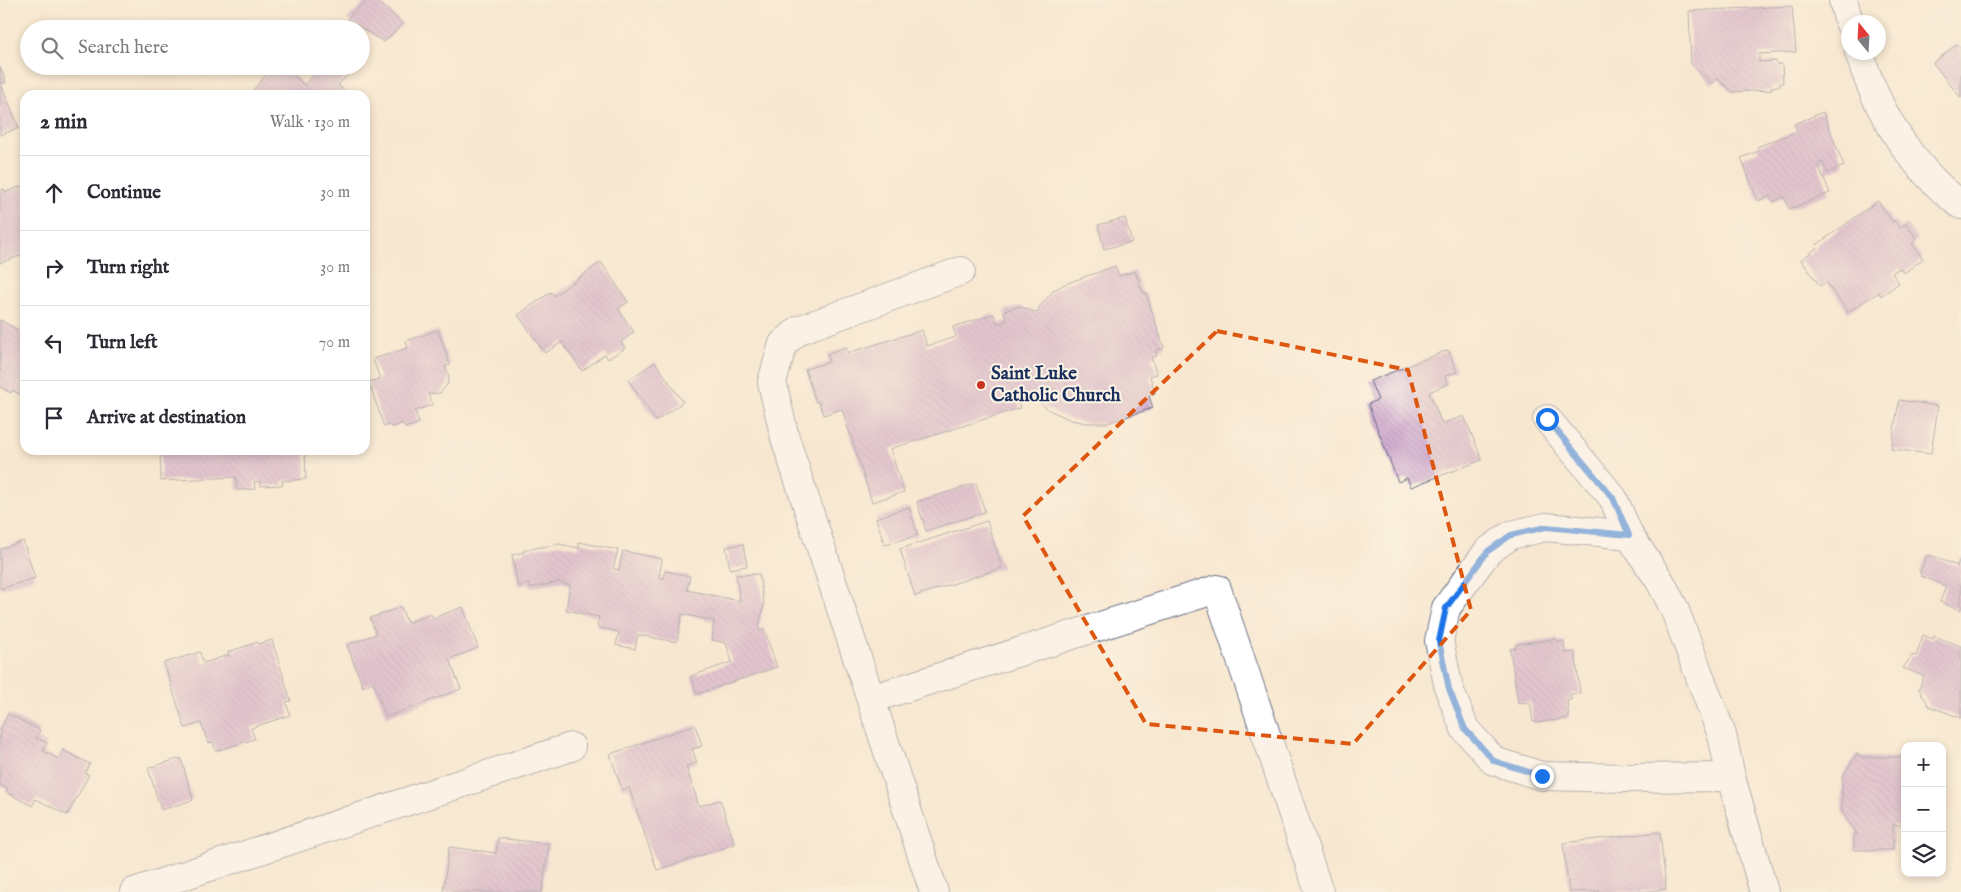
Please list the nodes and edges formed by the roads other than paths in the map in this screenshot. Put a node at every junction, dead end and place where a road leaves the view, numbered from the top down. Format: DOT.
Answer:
graph roads {
  1 [pos="1844,0"];
  2 [pos="1847,15"];
  3 [pos="1862,60"];
  4 [pos="1961,205"];
  5 [pos="962,271"];
  6 [pos="1547,419"];
  7 [pos="1629,535"];
  8 [pos="870,699"];
  9 [pos="570,746"];
  10 [pos="1731,777"];
  11 [pos="134,892"];
  12 [pos="934,892"];
  13 [pos="1319,892"];
  14 [pos="1764,892"];
  1 -- 2 [label="street"];
  3 -- 4 [label="street"];
  5 -- 8 [label="street"];
  6 -- 7 [label="street"];
  7 -- 10 [label="street"];
  7 -- 10 [label="street"];
  8 -- 12 [label="street"];
  8 -- 13 [label="street"];
  9 -- 11 [label="street"];
  10 -- 14 [label="street"];
}
